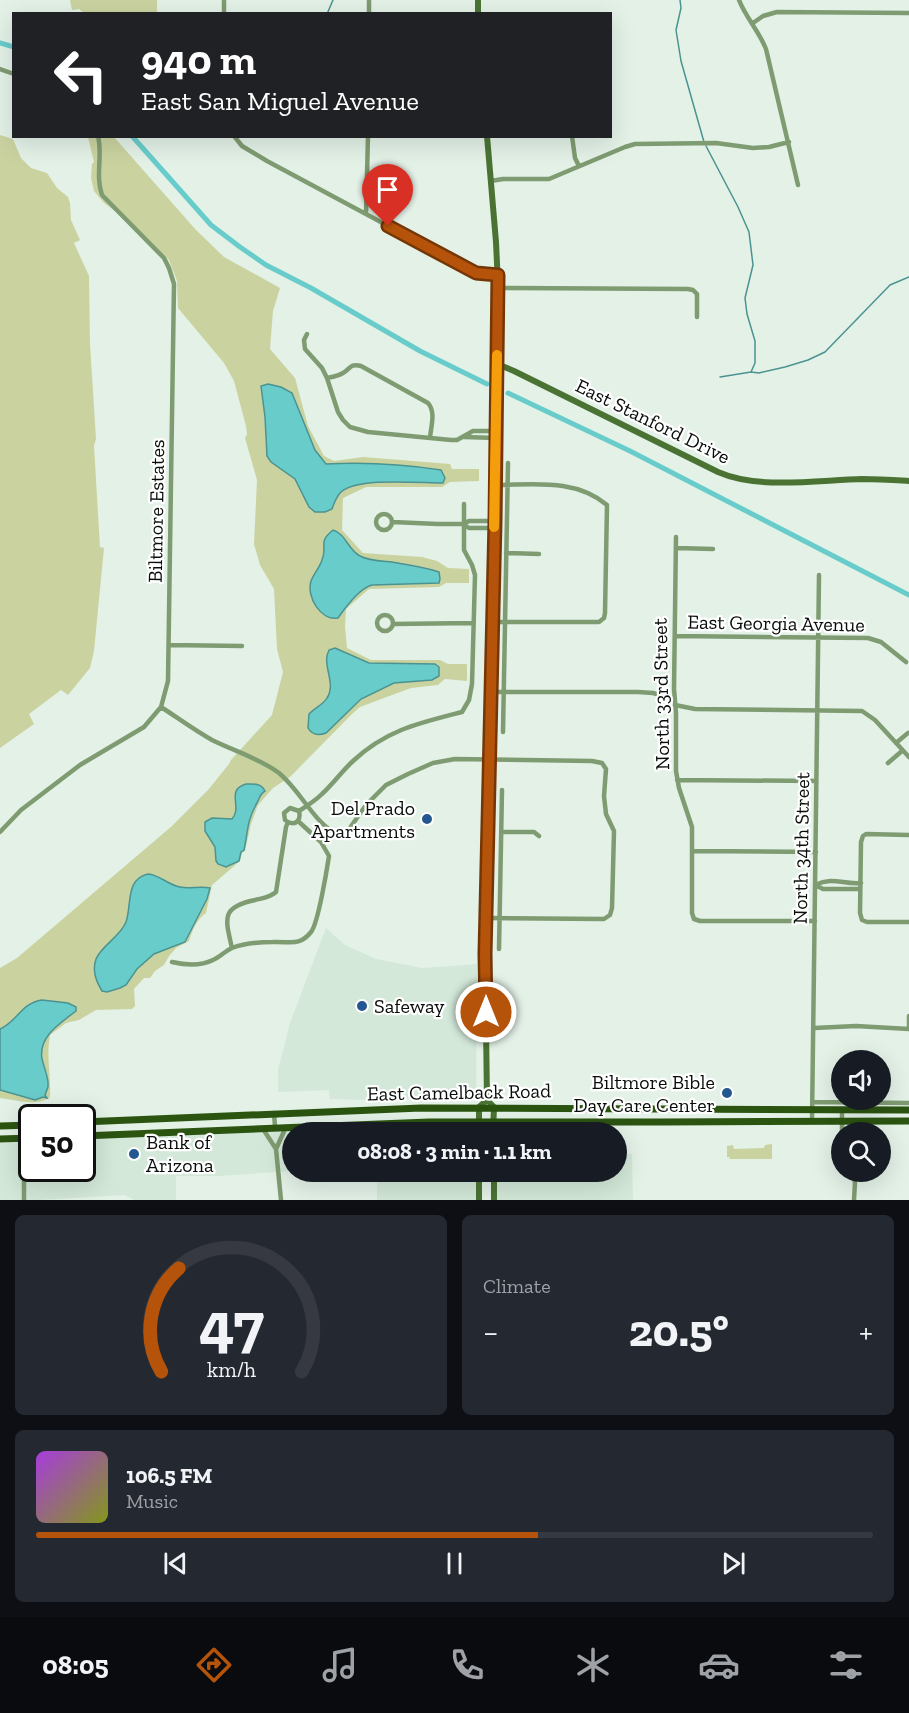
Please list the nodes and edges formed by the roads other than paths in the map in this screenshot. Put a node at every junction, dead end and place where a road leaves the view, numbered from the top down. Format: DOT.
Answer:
graph roads {
  1 [pos="739,0"];
  2 [pos="909,13"];
  3 [pos="753,23"];
  4 [pos="98,138"];
  5 [pos="236,138"];
  6 [pos="368,138"];
  7 [pos="488,138"];
  8 [pos="572,138"];
  9 [pos="789,142"];
  10 [pos="579,166"];
  11 [pos="491,181"];
  12 [pos="798,185"];
  13 [pos="366,213"];
  14 [pos="498,275"];
  15 [pos="498,288"];
  16 [pos="697,317"];
  17 [pos="307,334"];
  18 [pos="497,364"];
  19 [pos="327,378"];
  20 [pos="496,434"];
  21 [pos="430,438"];
  22 [pos="508,463"];
  23 [pos="909,481"];
  24 [pos="495,485"];
  25 [pos="507,485"];
  26 [pos="464,504"];
  27 [pos="475,521"];
  28 [pos="392,522"];
  29 [pos="463,524"];
  30 [pos="494,525"];
  31 [pos="475,528"];
  32 [pos="676,537"];
  33 [pos="676,548"];
  34 [pos="713,549"];
  35 [pos="506,553"];
  36 [pos="539,554"];
  37 [pos="819,575"];
  38 [pos="505,621"];
  39 [pos="492,622"];
  40 [pos="473,623"];
  41 [pos="393,624"];
  42 [pos="675,636"];
  43 [pos="819,637"];
  44 [pos="169,645"];
  45 [pos="242,646"];
  46 [pos="906,662"];
  47 [pos="491,692"];
  48 [pos="504,692"];
  49 [pos="675,702"];
  50 [pos="161,707"];
  51 [pos="818,710"];
  52 [pos="503,732"];
  53 [pos="908,733"];
  54 [pos="896,743"];
  55 [pos="902,751"];
  56 [pos="909,757"];
  57 [pos="490,760"];
  58 [pos="888,763"];
  59 [pos="677,780"];
  60 [pos="816,781"];
  61 [pos="502,790"];
  62 [pos="307,805"];
  63 [pos="299,811"];
  64 [pos="298,821"];
  65 [pos="288,822"];
  66 [pos="0,832"];
  67 [pos="501,832"];
  68 [pos="909,835"];
  69 [pos="539,836"];
  70 [pos="693,851"];
  71 [pos="816,852"];
  72 [pos="836,880"];
  73 [pos="815,885"];
  74 [pos="861,886"];
  75 [pos="836,889"];
  76 [pos="486,918"];
  77 [pos="499,919"];
  78 [pos="815,921"];
  79 [pos="909,922"];
  80 [pos="232,948"];
  81 [pos="499,948"];
  82 [pos="172,962"];
  83 [pos="909,1016"];
  84 [pos="814,1028"];
  85 [pos="909,1029"];
  86 [pos="487,1100"];
  87 [pos="909,1103"];
  88 [pos="812,1106"];
  89 [pos="479,1107"];
  90 [pos="494,1107"];
  91 [pos="555,1108"];
  92 [pos="698,1108"];
  93 [pos="378,1109"];
  94 [pos="831,1109"];
  95 [pos="842,1110"];
  96 [pos="891,1110"];
  97 [pos="909,1110"];
  98 [pos="274,1113"];
  99 [pos="178,1118"];
  100 [pos="842,1120"];
  101 [pos="96,1121"];
  102 [pos="812,1121"];
  103 [pos="909,1121"];
  104 [pos="379,1122"];
  105 [pos="479,1122"];
  106 [pos="494,1122"];
  107 [pos="555,1122"];
  108 [pos="627,1122"];
  109 [pos="698,1122"];
  110 [pos="18,1125"];
  111 [pos="0,1126"];
  112 [pos="274,1127"];
  113 [pos="282,1127"];
  114 [pos="263,1128"];
  115 [pos="179,1131"];
  116 [pos="96,1135"];
  117 [pos="282,1136"];
  118 [pos="18,1138"];
  119 [pos="0,1139"];
  120 [pos="276,1149"];
  121 [pos="25,1182"];
  122 [pos="479,1182"];
  123 [pos="494,1182"];
  124 [pos="855,1182"];
  125 [pos="24,1200"];
  126 [pos="281,1200"];
  127 [pos="479,1200"];
  128 [pos="494,1200"];
  129 [pos="854,1200"];
  1 -- 3 [label="street"];
  2 -- 3 [label="street"];
  3 -- 9 [label="street"];
  4 -- 44 [label="street, Biltmore Estates"];
  5 -- 13 [label="street"];
  6 -- 13 [label="street"];
  7 -- 11 [label="main road"];
  8 -- 10 [label="street"];
  9 -- 10 [label="street"];
  9 -- 12 [label="street"];
  10 -- 11 [label="street"];
  11 -- 14 [label="main road"];
  13 -- 14 [label="street"];
  14 -- 15 [label="main road"];
  15 -- 16 [label="street"];
  15 -- 18 [label="main road"];
  17 -- 19 [label="street"];
  18 -- 20 [label="main road"];
  18 -- 23 [label="main road, East Stanford Drive"];
  19 -- 21 [label="street"];
  19 -- 21 [label="street"];
  20 -- 21 [label="street"];
  20 -- 24 [label="main road"];
  22 -- 25 [label="street"];
  24 -- 25 [label="street"];
  24 -- 30 [label="main road"];
  25 -- 35 [label="street"];
  25 -- 38 [label="street"];
  26 -- 29 [label="street"];
  27 -- 29 [label="street"];
  27 -- 30 [label="street"];
  27 -- 31 [label="street"];
  28 -- 29 [label="street"];
  29 -- 31 [label="street"];
  29 -- 40 [label="street"];
  30 -- 31 [label="street"];
  30 -- 39 [label="main road"];
  32 -- 33 [label="street, North 33rd Street"];
  33 -- 34 [label="street"];
  33 -- 42 [label="street, North 33rd Street"];
  35 -- 36 [label="street"];
  35 -- 38 [label="street"];
  37 -- 43 [label="street, North 34th Street"];
  38 -- 39 [label="street"];
  38 -- 48 [label="street"];
  39 -- 47 [label="main road"];
  40 -- 41 [label="street"];
  40 -- 62 [label="street"];
  42 -- 43 [label="street, East Georgia Avenue"];
  42 -- 49 [label="street, North 33rd Street"];
  43 -- 46 [label="street, East Georgia Avenue"];
  43 -- 51 [label="street, North 34th Street"];
  44 -- 45 [label="street"];
  44 -- 50 [label="street, Biltmore Estates"];
  47 -- 48 [label="street"];
  47 -- 57 [label="main road"];
  48 -- 49 [label="street"];
  48 -- 52 [label="street"];
  49 -- 51 [label="street"];
  49 -- 59 [label="street, North 33rd Street"];
  50 -- 62 [label="street"];
  50 -- 66 [label="street, Biltmore Estates"];
  51 -- 54 [label="street"];
  51 -- 60 [label="street, North 34th Street"];
  53 -- 54 [label="street"];
  54 -- 55 [label="street"];
  55 -- 56 [label="street"];
  55 -- 58 [label="street"];
  57 -- 62 [label="street"];
  57 -- 76 [label="main road"];
  57 -- 77 [label="street"];
  59 -- 60 [label="street"];
  59 -- 70 [label="street, North 33rd Street"];
  60 -- 71 [label="street, North 34th Street"];
  61 -- 67 [label="street"];
  62 -- 63 [label="street"];
  63 -- 64 [label="street"];
  63 -- 65 [label="street"];
  64 -- 65 [label="street"];
  64 -- 80 [label="street"];
  65 -- 80 [label="street"];
  67 -- 69 [label="street"];
  67 -- 77 [label="street"];
  68 -- 74 [label="street"];
  70 -- 71 [label="street"];
  70 -- 78 [label="street, North 33rd Street"];
  71 -- 73 [label="street, North 34th Street"];
  72 -- 73 [label="street"];
  72 -- 74 [label="street"];
  72 -- 75 [label="street"];
  73 -- 75 [label="street"];
  73 -- 78 [label="street, North 34th Street"];
  74 -- 75 [label="street"];
  74 -- 79 [label="street"];
  76 -- 77 [label="street"];
  76 -- 86 [label="main road"];
  77 -- 81 [label="street"];
  78 -- 84 [label="street, North 34th Street"];
  80 -- 82 [label="street"];
  83 -- 85 [label="street"];
  84 -- 85 [label="street"];
  84 -- 88 [label="street, North 34th Street"];
  86 -- 89 [label="main road"];
  86 -- 90 [label="main road"];
  87 -- 88 [label="street, East Camelback Road"];
  88 -- 92 [label="main road, East Camelback Road"];
  88 -- 94 [label="main road, East Camelback Road"];
  88 -- 102 [label="street, North 34th Street"];
  89 -- 90 [label="main road, East Camelback Road"];
  89 -- 93 [label="main road, East Camelback Road"];
  89 -- 105 [label="main road"];
  90 -- 91 [label="main road, East Camelback Road"];
  90 -- 106 [label="main road"];
  91 -- 92 [label="main road, East Camelback Road"];
  91 -- 107 [label="main road"];
  92 -- 109 [label="main road"];
  93 -- 98 [label="main road, East Camelback Road"];
  93 -- 104 [label="main road"];
  95 -- 100 [label="street"];
  96 -- 97 [label="main road, East Camelback Road"];
  98 -- 99 [label="main road, East Camelback Road"];
  98 -- 112 [label="street"];
  99 -- 101 [label="main road, East Camelback Road"];
  99 -- 115 [label="main road"];
  100 -- 102 [label="main road, East Camelback Road"];
  100 -- 103 [label="main road, East Camelback Road"];
  102 -- 109 [label="main road, East Camelback Road"];
  108 -- 109 [label="main road, East Camelback Road"];
  110 -- 111 [label="main road"];
  112 -- 113 [label="main road, East Camelback Road"];
  112 -- 114 [label="main road, East Camelback Road"];
  114 -- 115 [label="main road, East Camelback Road"];
  114 -- 120 [label="street"];
  115 -- 116 [label="main road, East Camelback Road"];
  117 -- 120 [label="street"];
  118 -- 119 [label="main road"];
  120 -- 126 [label="street"];
  121 -- 125 [label="street"];
  122 -- 127 [label="main road"];
  123 -- 128 [label="main road"];
  124 -- 129 [label="street"];
}
